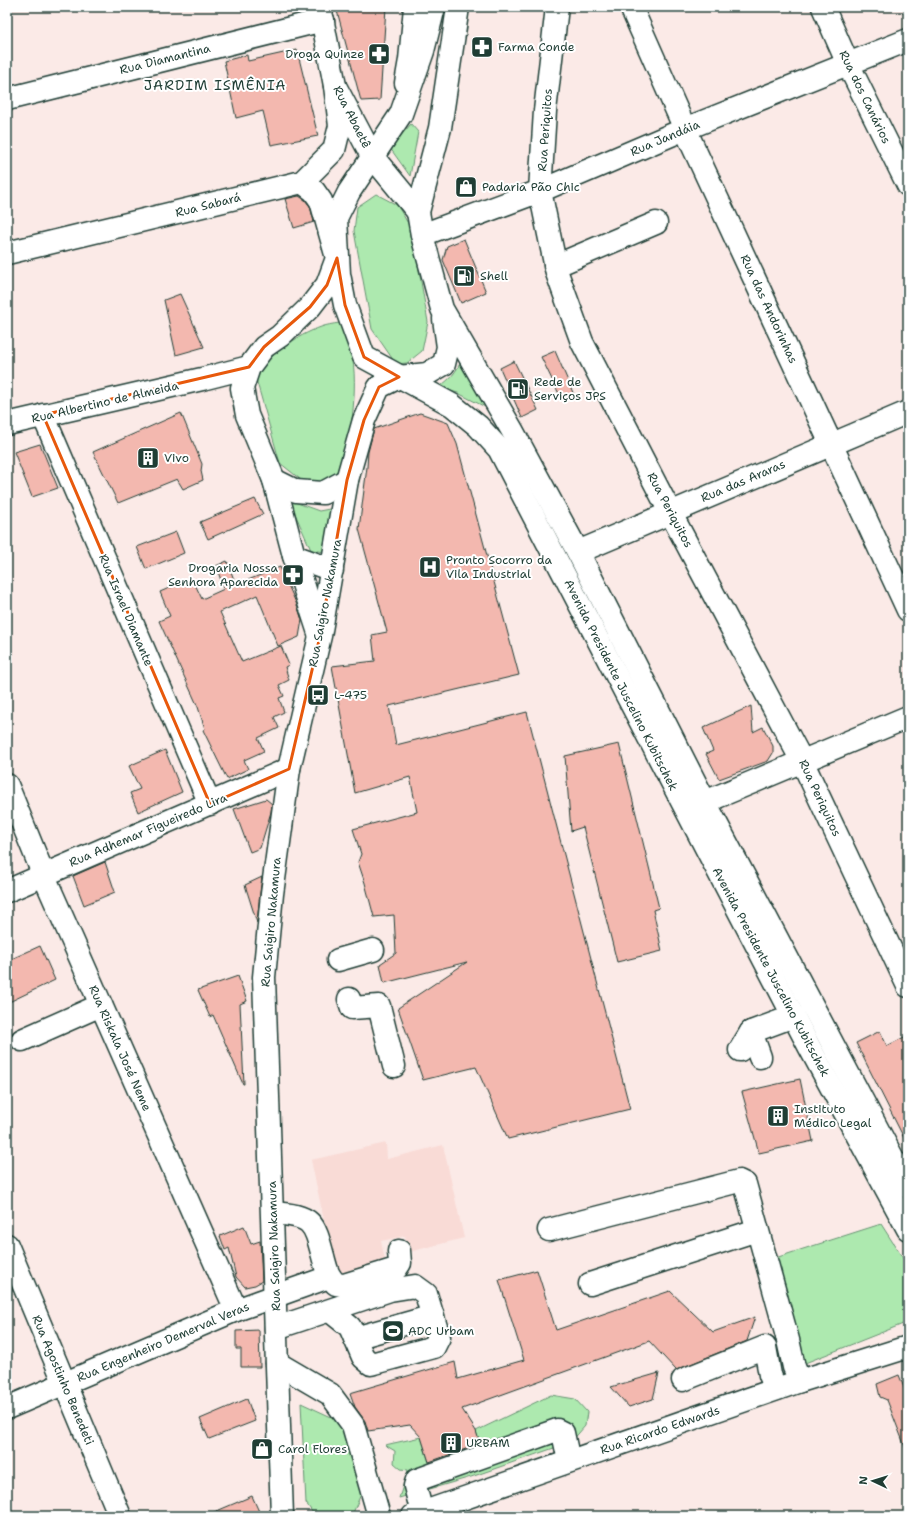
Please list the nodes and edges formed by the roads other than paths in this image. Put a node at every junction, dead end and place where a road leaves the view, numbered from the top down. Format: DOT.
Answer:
graph roads {
  1 [pos="415,7"];
  2 [pos="434,7"];
  3 [pos="458,7"];
  4 [pos="557,7"];
  5 [pos="631,7"];
  6 [pos="823,7"];
  7 [pos="322,14"];
  8 [pos="908,40"];
  9 [pos="848,64"];
  10 [pos="335,86"];
  11 [pos="7,99"];
  12 [pos="401,114"];
  13 [pos="685,129"];
  14 [pos="372,156"];
  15 [pos="302,182"];
  16 [pos="908,185"];
  17 [pos="540,192"];
  18 [pos="418,212"];
  19 [pos="656,223"];
  20 [pos="422,235"];
  21 [pos="7,253"];
  22 [pos="337,258"];
  23 [pos="555,266"];
  24 [pos="442,309"];
  25 [pos="249,367"];
  26 [pos="400,378"];
  27 [pos="202,379"];
  28 [pos="242,388"];
  29 [pos="908,412"];
  30 [pos="43,415"];
  31 [pos="7,424"];
  32 [pos="832,443"];
  33 [pos="274,480"];
  34 [pos="347,480"];
  35 [pos="670,512"];
  36 [pos="578,552"];
  37 [pos="294,556"];
  38 [pos="332,570"];
  39 [pos="908,610"];
  40 [pos="320,636"];
  41 [pos="908,718"];
  42 [pos="802,761"];
  43 [pos="289,769"];
  44 [pos="7,785"];
  45 [pos="705,802"];
  46 [pos="210,804"];
  47 [pos="44,876"];
  48 [pos="7,891"];
  49 [pos="373,950"];
  50 [pos="338,960"];
  51 [pos="908,986"];
  52 [pos="349,999"];
  53 [pos="101,1005"];
  54 [pos="794,1016"];
  55 [pos="22,1040"];
  56 [pos="760,1057"];
  57 [pos="394,1066"];
  58 [pos="908,1187"];
  59 [pos="273,1213"];
  60 [pos="549,1230"];
  61 [pos="757,1230"];
  62 [pos="908,1230"];
  63 [pos="7,1245"];
  64 [pos="399,1251"];
  65 [pos="329,1277"];
  66 [pos="590,1284"];
  67 [pos="276,1296"];
  68 [pos="236,1310"];
  69 [pos="330,1310"];
  70 [pos="433,1316"];
  71 [pos="276,1328"];
  72 [pos="355,1338"];
  73 [pos="788,1340"];
  74 [pos="765,1347"];
  75 [pos="908,1347"];
  76 [pos="277,1363"];
  77 [pos="683,1380"];
  78 [pos="800,1381"];
  79 [pos="65,1384"];
  80 [pos="776,1389"];
  81 [pos="7,1408"];
  82 [pos="569,1462"];
  83 [pos="417,1514"];
  84 [pos="120,1516"];
  85 [pos="282,1516"];
  86 [pos="379,1516"];
  1 -- 12 [label="street"];
  2 -- 12 [label="street, Avenida Presidente Juscelino Kubitschek"];
  3 -- 18 [label="street, Avenida Presidente Juscelino Kubitschek"];
  4 -- 17 [label="street, Rua Periquitos"];
  5 -- 13 [label="street, Rua das Andorinhas"];
  6 -- 9 [label="street, Rua dos Canários"];
  7 -- 10 [label="street, Rua Abaetê"];
  7 -- 11 [label="street, Rua Diamantina"];
  8 -- 9 [label="street, Rua Jandáia"];
  9 -- 13 [label="street, Rua Jandáia"];
  9 -- 16 [label="street, Rua dos Canários"];
  10 -- 14 [label="street, Rua Abaetê"];
  10 -- 15 [label="street"];
  12 -- 14 [label="street, Avenida Presidente Juscelino Kubitschek"];
  13 -- 17 [label="street, Rua Jandáia"];
  13 -- 32 [label="street, Rua das Andorinhas"];
  14 -- 18 [label="street, Rua Abaetê"];
  14 -- 22 [label="street, Avenida Presidente Juscelino Kubitschek"];
  15 -- 21 [label="street, Rua Sabará"];
  15 -- 22 [label="street"];
  17 -- 20 [label="street, Rua Jandáia"];
  17 -- 23 [label="street, Rua Periquitos"];
  18 -- 20 [label="street, Avenida Presidente Juscelino Kubitschek"];
  19 -- 23 [label="street"];
  20 -- 24 [label="street, Avenida Presidente Juscelino Kubitschek"];
  22 -- 25 [label="street"];
  22 -- 26 [label="street, Avenida Presidente Juscelino Kubitschek"];
  23 -- 35 [label="street, Rua Periquitos"];
  24 -- 26 [label="street, Rua Saigiro Nakamura"];
  24 -- 36 [label="street, Avenida Presidente Juscelino Kubitschek"];
  25 -- 27 [label="street, Rua Albertino de Almeida"];
  25 -- 28 [label="street"];
  26 -- 34 [label="street, Rua Saigiro Nakamura"];
  26 -- 54 [label="street, Avenida Presidente Juscelino Kubitschek"];
  27 -- 28 [label="street, Rua Albertino de Almeida"];
  27 -- 30 [label="street, Rua Albertino de Almeida"];
  28 -- 33 [label="street"];
  29 -- 32 [label="street, Rua das Araras"];
  30 -- 31 [label="street, Rua Albertino de Almeida"];
  30 -- 46 [label="street, Rua Israel Diamante"];
  32 -- 35 [label="street, Rua das Araras"];
  32 -- 39 [label="street, Rua das Andorinhas"];
  33 -- 34 [label="street"];
  33 -- 37 [label="street"];
  34 -- 38 [label="street, Rua Saigiro Nakamura"];
  35 -- 36 [label="street, Rua das Araras"];
  35 -- 42 [label="street, Rua Periquitos"];
  36 -- 45 [label="street, Avenida Presidente Juscelino Kubitschek"];
  37 -- 38 [label="street"];
  37 -- 40 [label="street"];
  38 -- 40 [label="street, Rua Saigiro Nakamura"];
  40 -- 43 [label="street, Rua Saigiro Nakamura"];
  41 -- 42 [label="street"];
  42 -- 45 [label="street"];
  42 -- 51 [label="street, Rua Periquitos"];
  43 -- 46 [label="street, Rua Adhemar Figueiredo Lira"];
  43 -- 59 [label="street, Rua Saigiro Nakamura"];
  44 -- 47 [label="street, Rua Riskala José Neme"];
  45 -- 58 [label="street, Avenida Presidente Juscelino Kubitschek"];
  46 -- 47 [label="street, Rua Adhemar Figueiredo Lira"];
  47 -- 48 [label="street, Rua Adhemar Figueiredo Lira"];
  47 -- 53 [label="street, Rua Riskala José Neme"];
  49 -- 50 [label="street"];
  52 -- 57 [label="street"];
  53 -- 55 [label="street"];
  53 -- 68 [label="street, Rua Riskala José Neme"];
  54 -- 56 [label="street"];
  54 -- 62 [label="street, Avenida Presidente Juscelino Kubitschek"];
  59 -- 65 [label="street"];
  59 -- 67 [label="street, Rua Saigiro Nakamura"];
  60 -- 61 [label="street"];
  61 -- 66 [label="street"];
  61 -- 73 [label="street"];
  63 -- 79 [label="street, Rua Agostinho Benedeti"];
  64 -- 65 [label="street"];
  65 -- 67 [label="street, Rua Engenheiro Demerval Veras"];
  67 -- 68 [label="street, Rua Engenheiro Demerval Veras"];
  67 -- 71 [label="street, Rua Saigiro Nakamura"];
  68 -- 79 [label="street, Rua Engenheiro Demerval Veras"];
  69 -- 70 [label="street"];
  69 -- 71 [label="street"];
  69 -- 72 [label="street"];
  70 -- 72 [label="street"];
  70 -- 72 [label="street"];
  71 -- 76 [label="street, Rua Saigiro Nakamura"];
  73 -- 74 [label="street"];
  73 -- 78 [label="street"];
  74 -- 77 [label="street"];
  74 -- 80 [label="street"];
  75 -- 78 [label="street, Rua Ricardo Edwards"];
  76 -- 85 [label="street, Rua Saigiro Nakamura"];
  76 -- 86 [label="street"];
  78 -- 80 [label="street, Rua Ricardo Edwards"];
  79 -- 81 [label="street, Rua Engenheiro Demerval Veras"];
  79 -- 84 [label="street, Rua Agostinho Benedeti"];
  80 -- 82 [label="street, Rua Ricardo Edwards"];
  82 -- 83 [label="street, Rua Ricardo Edwards"];
  82 -- 83 [label="street"];
}
